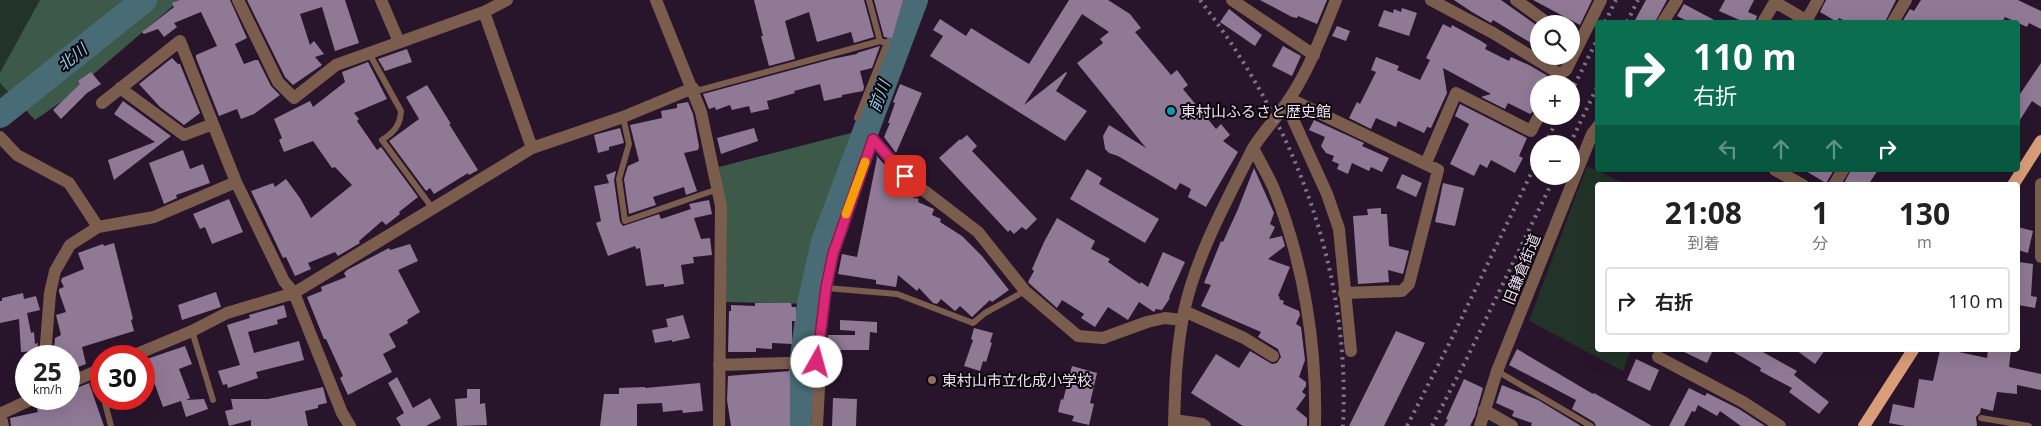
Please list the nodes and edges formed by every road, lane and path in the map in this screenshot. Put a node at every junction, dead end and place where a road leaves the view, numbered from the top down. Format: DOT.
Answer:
graph roads {
  1 [pos="238,0"];
  2 [pos="381,0"];
  3 [pos="507,0"];
  4 [pos="656,0"];
  5 [pos="869,0"];
  6 [pos="1232,0"];
  7 [pos="1336,0"];
  8 [pos="1431,0"];
  9 [pos="1516,0"];
  10 [pos="1601,0"];
  11 [pos="1677,0"];
  12 [pos="1818,0"];
  13 [pos="1906,0"];
  14 [pos="1775,1"];
  15 [pos="484,12"];
  16 [pos="1537,15"];
  17 [pos="1664,20"];
  18 [pos="1764,20"];
  19 [pos="1804,20"];
  20 [pos="1808,20"];
  21 [pos="1894,20"];
  22 [pos="1580,35"];
  23 [pos="399,42"];
  24 [pos="880,42"];
  25 [pos="369,53"];
  26 [pos="1314,55"];
  27 [pos="1552,75"];
  28 [pos="120,88"];
  29 [pos="693,88"];
  30 [pos="1288,101"];
  31 [pos="102,103"];
  32 [pos="623,117"];
  33 [pos="857,118"];
  34 [pos="213,124"];
  35 [pos="1534,125"];
  36 [pos="1595,130"];
  37 [pos="0,137"];
  38 [pos="2041,141"];
  39 [pos="532,148"];
  40 [pos="1253,148"];
  41 [pos="1426,163"];
  42 [pos="1779,172"];
  43 [pos="236,182"];
  44 [pos="1797,182"];
  45 [pos="2015,182"];
  46 [pos="2041,184"];
  47 [pos="718,189"];
  48 [pos="434,209"];
  49 [pos="98,227"];
  50 [pos="2041,257"];
  51 [pos="826,288"];
  52 [pos="1025,292"];
  53 [pos="294,293"];
  54 [pos="1344,293"];
  55 [pos="1183,316"];
  56 [pos="192,331"];
  57 [pos="46,345"];
  58 [pos="155,346"];
  59 [pos="1351,352"];
  60 [pos="1912,352"];
  61 [pos="1273,356"];
  62 [pos="1658,357"];
  63 [pos="817,362"];
  64 [pos="719,365"];
  65 [pos="1497,371"];
  66 [pos="213,400"];
  67 [pos="15,407"];
  68 [pos="107,410"];
  69 [pos="1484,410"];
  70 [pos="0,414"];
  71 [pos="1981,418"];
  72 [pos="3,426"];
  73 [pos="111,426"];
  74 [pos="350,426"];
  75 [pos="719,426"];
  76 [pos="818,426"];
  77 [pos="1174,426"];
  78 [pos="1205,426"];
  79 [pos="1315,426"];
  80 [pos="1480,426"];
  81 [pos="1512,426"];
  82 [pos="1591,426"];
  83 [pos="1780,426"];
  84 [pos="1864,426"];
  85 [pos="2029,426"];
  1 -- 25 [label="street"];
  2 -- 23 [label="street"];
  3 -- 15 [label="street"];
  4 -- 29 [label="street"];
  5 -- 24 [label="lane"];
  6 -- 26 [label="street"];
  7 -- 26 [label="street"];
  8 -- 27 [label="street"];
  9 -- 16 [label="street"];
  10 -- 22 [label="street"];
  11 -- 17 [label="street"];
  12 -- 20 [label="street"];
  13 -- 21 [label="street"];
  14 -- 18 [label="street"];
  14 -- 19 [label="street"];
  15 -- 23 [label="street"];
  15 -- 39 [label="street"];
  23 -- 25 [label="street"];
  24 -- 29 [label="lane"];
  24 -- 33 [label="lane"];
  25 -- 48 [label="lane"];
  26 -- 30 [label="street"];
  28 -- 31 [label="street"];
  28 -- 34 [label="street"];
  28 -- 34 [label="street"];
  29 -- 32 [label="street"];
  29 -- 47 [label="street"];
  30 -- 40 [label="street"];
  30 -- 41 [label="street"];
  30 -- 54 [label="street"];
  32 -- 39 [label="street"];
  32 -- 47 [label="lane"];
  34 -- 43 [label="street"];
  35 -- 41 [label="street"];
  36 -- 65 [label="street, 旧鎌倉街道"];
  37 -- 49 [label="street"];
  38 -- 45 [label="main road"];
  39 -- 48 [label="street"];
  40 -- 55 [label="street"];
  40 -- 79 [label="street"];
  41 -- 54 [label="street"];
  42 -- 44 [label="street"];
  43 -- 49 [label="street"];
  43 -- 53 [label="street"];
  46 -- 50 [label="street"];
  47 -- 64 [label="street"];
  48 -- 53 [label="street"];
  49 -- 57 [label="street"];
  51 -- 52 [label="lane"];
  51 -- 52 [label="street"];
  51 -- 63 [label="street"];
  52 -- 55 [label="street"];
  53 -- 56 [label="street"];
  53 -- 74 [label="street"];
  54 -- 59 [label="street"];
  55 -- 61 [label="street"];
  55 -- 77 [label="street"];
  56 -- 58 [label="street"];
  56 -- 66 [label="lane"];
  60 -- 84 [label="main road"];
  62 -- 83 [label="street"];
  63 -- 64 [label="street"];
  63 -- 76 [label="street"];
  64 -- 75 [label="street"];
  65 -- 69 [label="street, 旧鎌倉街道"];
  65 -- 82 [label="lane"];
  67 -- 70 [label="street"];
  68 -- 73 [label="lane"];
  69 -- 80 [label="street, 旧鎌倉街道"];
  69 -- 81 [label="street"];
  70 -- 72 [label="street"];
  71 -- 85 [label="lane"];
  77 -- 78 [label="street"];
}
